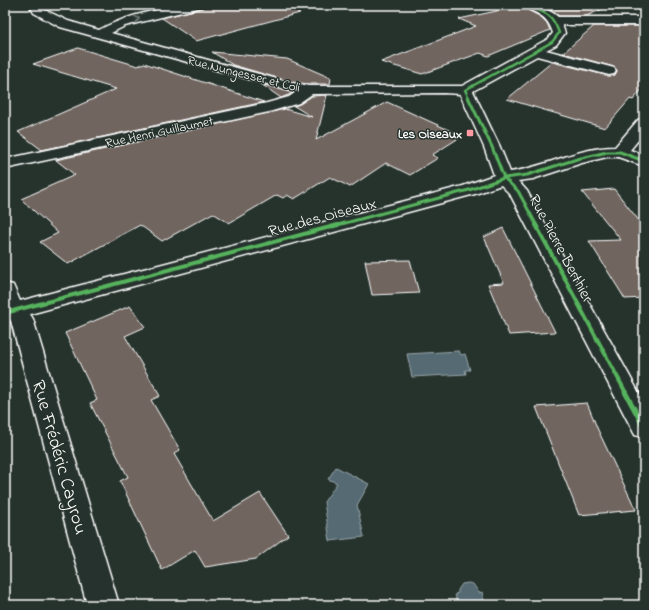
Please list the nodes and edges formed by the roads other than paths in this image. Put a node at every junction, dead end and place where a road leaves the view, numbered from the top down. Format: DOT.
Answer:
graph roads {
  1 [pos="35,5"];
  2 [pos="198,5"];
  3 [pos="527,5"];
  4 [pos="555,21"];
  5 [pos="644,21"];
  6 [pos="101,34"];
  7 [pos="538,52"];
  8 [pos="609,72"];
  9 [pos="309,90"];
  10 [pos="465,90"];
  11 [pos="644,123"];
  12 [pos="620,152"];
  13 [pos="644,161"];
  14 [pos="5,164"];
  15 [pos="504,178"];
  16 [pos="8,304"];
  17 [pos="644,427"];
  18 [pos="103,605"];
  1 -- 6 [label="street, Rue Nungesser et Coli"];
  6 -- 2 [label="street, one-way"];
  3 -- 4 [label="street"];
  4 -- 5 [label="street"];
  4 -- 7 [label="street"];
  6 -- 9 [label="street, Rue Nungesser et Coli"];
  7 -- 8 [label="street"];
  7 -- 10 [label="street"];
  9 -- 10 [label="street, Rue Nungesser et Coli"];
  9 -- 14 [label="street, Rue Henri Guillaumet"];
  10 -- 15 [label="street, Rue Pierre Berthier"];
  11 -- 12 [label="street"];
  12 -- 13 [label="street, Rue des Oiseaux"];
  12 -- 15 [label="street, Rue des Oiseaux"];
  15 -- 16 [label="street, Rue des Oiseaux"];
  15 -- 17 [label="street, Rue Pierre Berthier"];
  16 -- 18 [label="street, Rue Frédéric Cayrou"];
}
